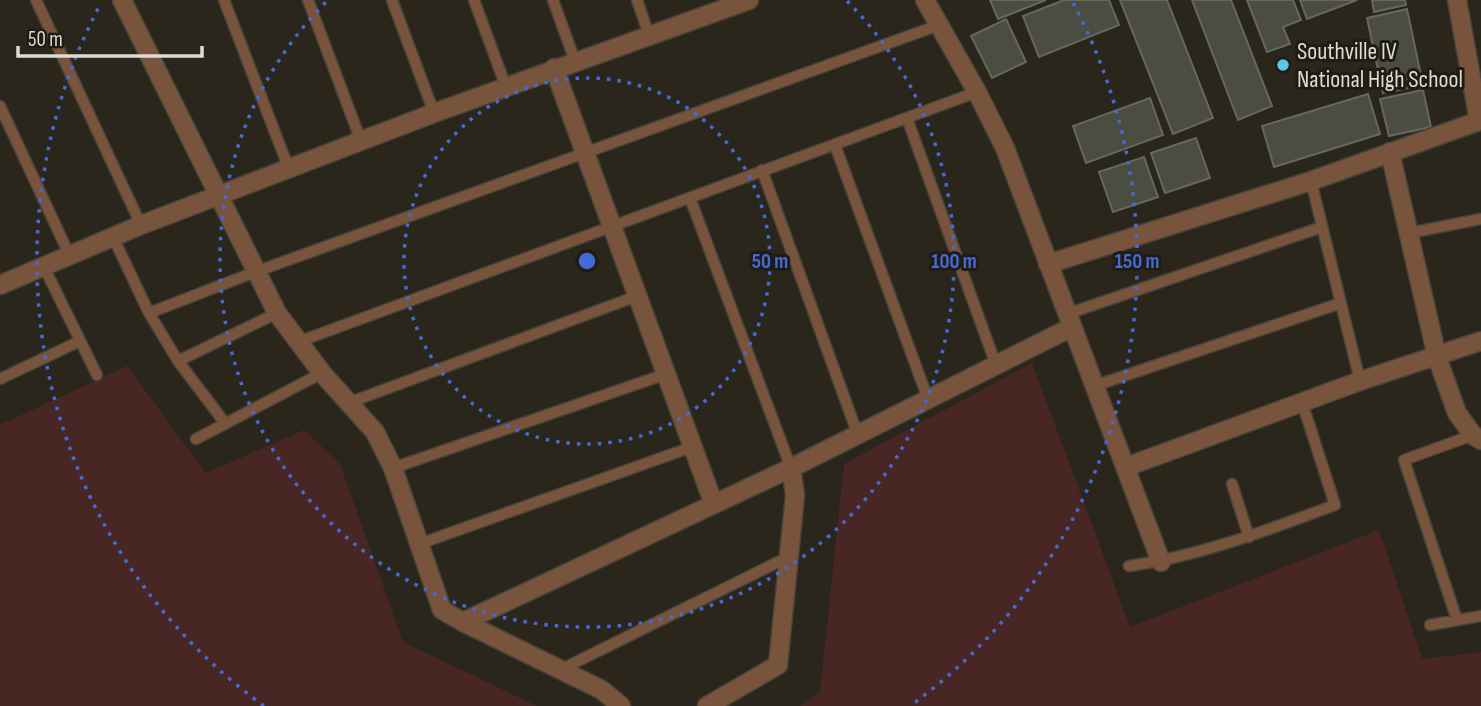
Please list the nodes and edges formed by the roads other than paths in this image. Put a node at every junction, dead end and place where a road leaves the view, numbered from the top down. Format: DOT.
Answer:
graph roads {
  1 [pos="36,0"];
  2 [pos="122,0"];
  3 [pos="224,0"];
  4 [pos="308,0"];
  5 [pos="392,0"];
  6 [pos="474,0"];
  7 [pos="553,0"];
  8 [pos="637,0"];
  9 [pos="749,0"];
  10 [pos="925,0"];
  11 [pos="1457,0"];
  12 [pos="722,4"];
  13 [pos="939,25"];
  14 [pos="649,35"];
  15 [pos="575,61"];
  16 [pos="1475,63"];
  17 [pos="554,68"];
  18 [pos="506,87"];
  19 [pos="977,92"];
  20 [pos="0,106"];
  21 [pos="434,113"];
  22 [pos="907,118"];
  23 [pos="1480,126"];
  24 [pos="360,141"];
  25 [pos="835,145"];
  26 [pos="584,152"];
  27 [pos="1390,152"];
  28 [pos="289,169"];
  29 [pos="762,170"];
  30 [pos="1311,181"];
  31 [pos="219,195"];
  32 [pos="690,198"];
  33 [pos="1481,219"];
  34 [pos="141,225"];
  35 [pos="612,227"];
  36 [pos="1322,227"];
  37 [pos="1409,233"];
  38 [pos="113,237"];
  39 [pos="69,254"];
  40 [pos="1048,264"];
  41 [pos="43,265"];
  42 [pos="255,272"];
  43 [pos="0,285"];
  44 [pos="637,296"];
  45 [pos="1340,303"];
  46 [pos="149,313"];
  47 [pos="277,313"];
  48 [pos="1069,321"];
  49 [pos="80,341"];
  50 [pos="1481,341"];
  51 [pos="298,342"];
  52 [pos="1437,357"];
  53 [pos="178,361"];
  54 [pos="996,365"];
  55 [pos="322,373"];
  56 [pos="666,374"];
  57 [pos="97,375"];
  58 [pos="0,379"];
  59 [pos="1360,381"];
  60 [pos="1094,386"];
  61 [pos="929,399"];
  62 [pos="1301,402"];
  63 [pos="348,403"];
  64 [pos="225,423"];
  65 [pos="858,435"];
  66 [pos="1477,437"];
  67 [pos="196,439"];
  68 [pos="692,447"];
  69 [pos="1126,467"];
  70 [pos="393,468"];
  71 [pos="791,468"];
  72 [pos="1232,484"];
  73 [pos="713,502"];
  74 [pos="1249,537"];
  75 [pos="419,544"];
  76 [pos="790,556"];
  77 [pos="1161,562"];
  78 [pos="1129,566"];
  79 [pos="1481,616"];
  80 [pos="1457,620"];
  81 [pos="463,622"];
  82 [pos="1430,625"];
  83 [pos="560,670"];
  84 [pos="621,706"];
  85 [pos="707,706"];
  1 -- 34 [label="lane"];
  2 -- 31 [label="street"];
  3 -- 28 [label="lane"];
  4 -- 24 [label="lane"];
  5 -- 21 [label="lane"];
  6 -- 18 [label="lane"];
  7 -- 15 [label="lane"];
  8 -- 14 [label="lane"];
  9 -- 12 [label="street"];
  10 -- 13 [label="street"];
  11 -- 16 [label="street"];
  12 -- 14 [label="street"];
  13 -- 19 [label="street"];
  13 -- 26 [label="lane"];
  14 -- 15 [label="street"];
  15 -- 17 [label="street"];
  16 -- 23 [label="street"];
  17 -- 18 [label="street"];
  17 -- 26 [label="street"];
  18 -- 21 [label="street"];
  19 -- 22 [label="lane"];
  19 -- 40 [label="street"];
  20 -- 39 [label="lane"];
  21 -- 24 [label="street"];
  22 -- 25 [label="lane"];
  22 -- 54 [label="lane"];
  23 -- 27 [label="street"];
  24 -- 28 [label="street"];
  25 -- 29 [label="lane"];
  25 -- 61 [label="lane"];
  26 -- 35 [label="street"];
  26 -- 42 [label="lane"];
  27 -- 30 [label="street"];
  27 -- 37 [label="street"];
  28 -- 31 [label="street"];
  29 -- 32 [label="lane"];
  29 -- 65 [label="lane"];
  30 -- 36 [label="lane"];
  30 -- 40 [label="street"];
  31 -- 34 [label="street"];
  31 -- 42 [label="street"];
  32 -- 35 [label="lane"];
  32 -- 71 [label="lane"];
  33 -- 37 [label="lane"];
  34 -- 38 [label="street"];
  35 -- 44 [label="street"];
  35 -- 51 [label="lane"];
  36 -- 45 [label="lane"];
  36 -- 48 [label="lane"];
  37 -- 52 [label="street"];
  38 -- 39 [label="street"];
  38 -- 46 [label="lane"];
  39 -- 41 [label="street"];
  40 -- 48 [label="street"];
  41 -- 43 [label="street"];
  41 -- 49 [label="lane"];
  42 -- 46 [label="lane"];
  42 -- 47 [label="street"];
  44 -- 56 [label="street"];
  44 -- 63 [label="lane"];
  45 -- 59 [label="lane"];
  45 -- 60 [label="lane"];
  46 -- 53 [label="lane"];
  47 -- 51 [label="street"];
  47 -- 53 [label="lane"];
  48 -- 54 [label="street"];
  48 -- 60 [label="street"];
  49 -- 57 [label="lane"];
  49 -- 58 [label="lane"];
  50 -- 52 [label="street"];
  51 -- 55 [label="street"];
  52 -- 59 [label="street"];
  52 -- 66 [label="street"];
  53 -- 64 [label="lane"];
  54 -- 61 [label="street"];
  55 -- 63 [label="street"];
  55 -- 64 [label="lane"];
  56 -- 68 [label="street"];
  56 -- 70 [label="lane"];
  59 -- 62 [label="street"];
  60 -- 69 [label="street"];
  61 -- 65 [label="street"];
  62 -- 69 [label="street"];
  62 -- 74 [label="lane"];
  63 -- 70 [label="street"];
  64 -- 67 [label="lane"];
  65 -- 71 [label="street"];
  66 -- 80 [label="lane"];
  68 -- 73 [label="street"];
  68 -- 75 [label="lane"];
  69 -- 77 [label="street"];
  70 -- 75 [label="street"];
  71 -- 73 [label="street"];
  71 -- 76 [label="street"];
  72 -- 74 [label="lane"];
  73 -- 81 [label="street"];
  74 -- 77 [label="lane"];
  75 -- 81 [label="street"];
  76 -- 83 [label="lane"];
  76 -- 85 [label="street"];
  77 -- 78 [label="lane"];
  79 -- 80 [label="lane"];
  80 -- 82 [label="lane"];
  81 -- 83 [label="street"];
  83 -- 84 [label="street"];
}
